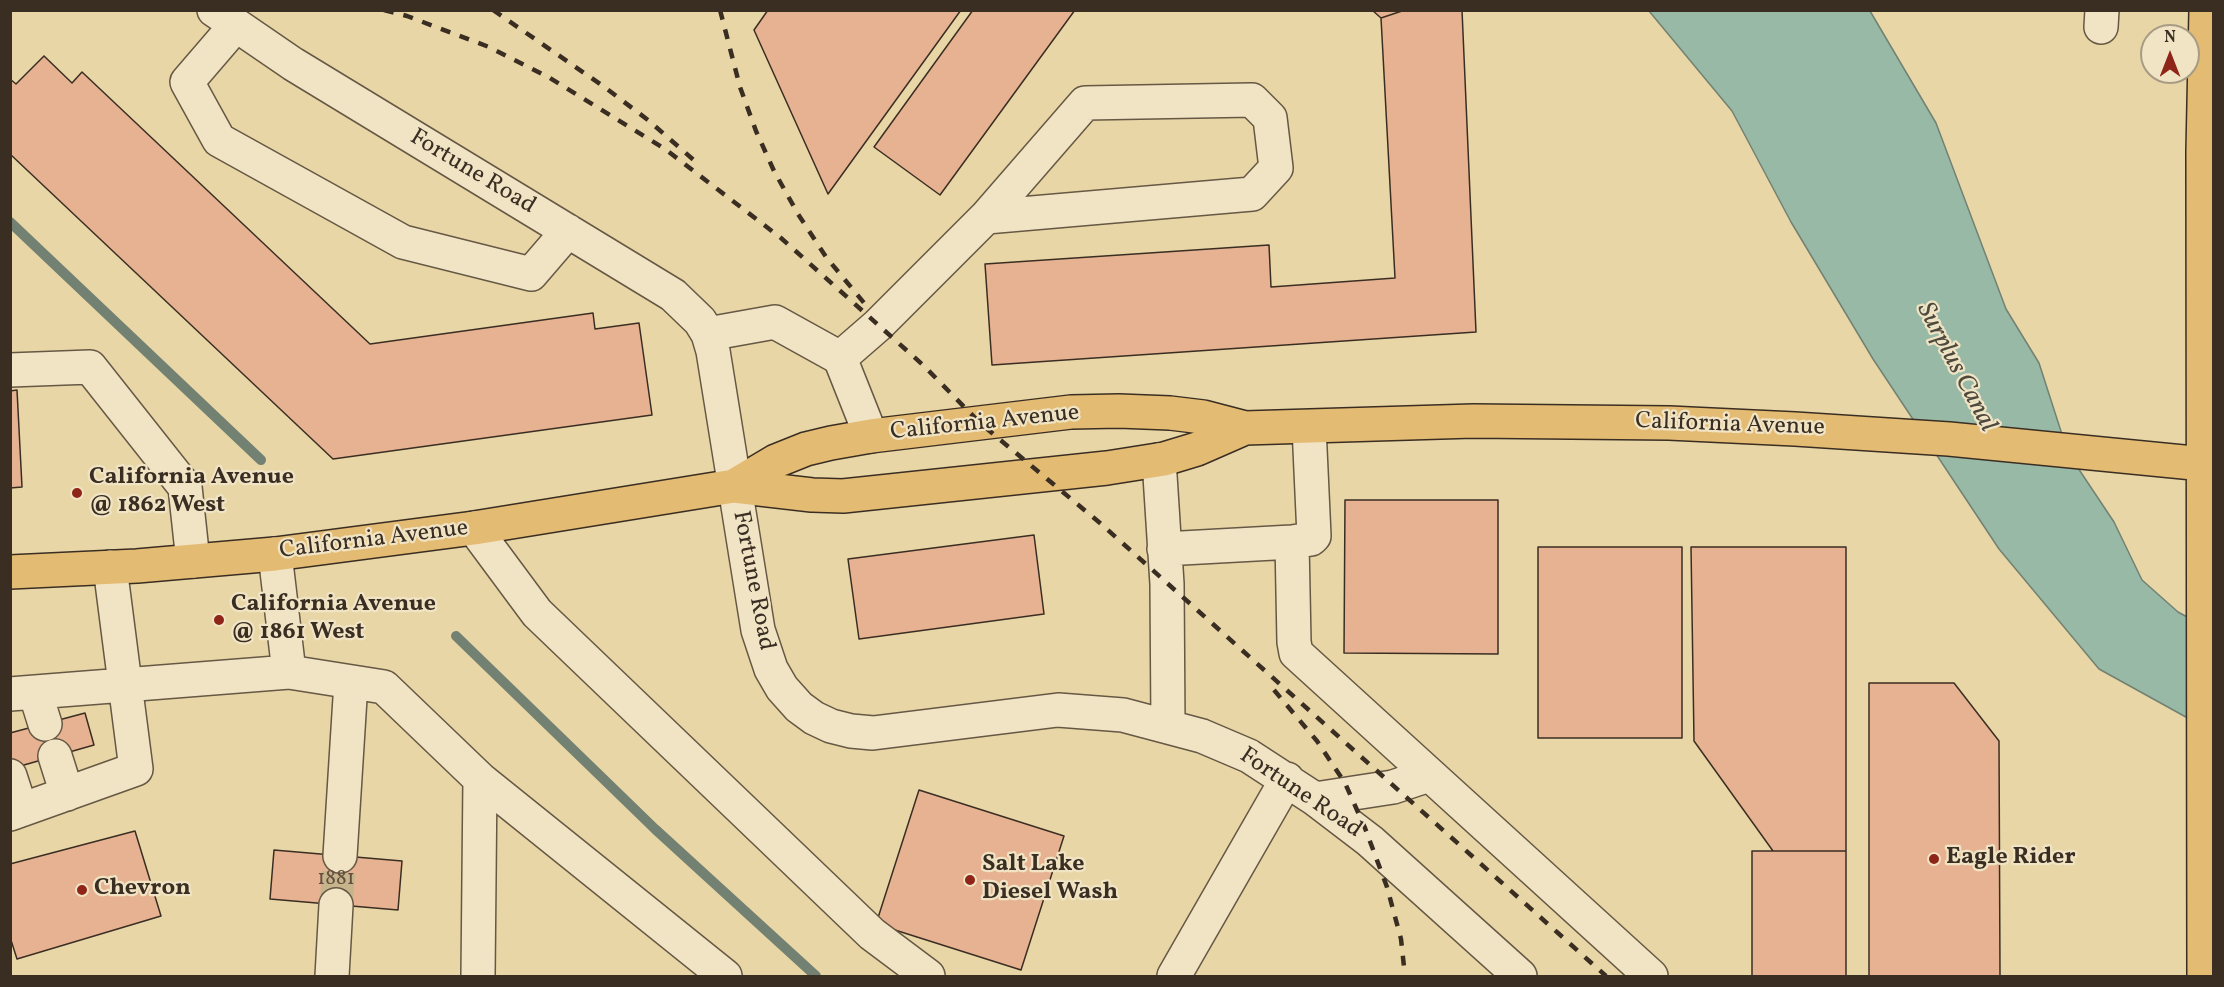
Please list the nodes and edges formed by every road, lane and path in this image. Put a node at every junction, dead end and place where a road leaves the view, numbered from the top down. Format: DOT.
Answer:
graph roads {
  1 [pos="2206,10"];
  2 [pos="225,18"];
  3 [pos="986,217"];
  4 [pos="568,231"];
  5 [pos="708,334"];
  6 [pos="840,358"];
  7 [pos="10,370"];
  8 [pos="1309,427"];
  9 [pos="1245,428"];
  10 [pos="871,436"];
  11 [pos="1159,460"];
  12 [pos="2209,464"];
  13 [pos="734,486"];
  14 [pos="474,528"];
  15 [pos="1292,542"];
  16 [pos="1164,549"];
  17 [pos="275,554"];
  18 [pos="194,561"];
  19 [pos="110,567"];
  20 [pos="10,572"];
  21 [pos="289,672"];
  22 [pos="351,682"];
  23 [pos="125,684"];
  24 [pos="23,693"];
  25 [pos="45,724"];
  26 [pos="1168,726"];
  27 [pos="55,756"];
  28 [pos="1429,775"];
  29 [pos="10,776"];
  30 [pos="480,779"];
  31 [pos="1287,779"];
  32 [pos="68,794"];
  33 [pos="1315,798"];
  34 [pos="16,812"];
  35 [pos="340,856"];
  36 [pos="336,905"];
  37 [pos="332,976"];
  38 [pos="478,976"];
  39 [pos="725,976"];
  40 [pos="928,976"];
  41 [pos="1174,976"];
  42 [pos="1520,976"];
  43 [pos="1652,976"];
  44 [pos="2204,976"];
  1 -- 12 [label="main road"];
  2 -- 4 [label="street, Fortune Road"];
  2 -- 4 [label="street"];
  3 -- 3 [label="street"];
  3 -- 6 [label="street"];
  4 -- 5 [label="street, Fortune Road"];
  5 -- 6 [label="street"];
  5 -- 13 [label="street, Fortune Road"];
  6 -- 10 [label="street"];
  7 -- 18 [label="street"];
  8 -- 9 [label="main road, California Avenue"];
  8 -- 12 [label="main road, California Avenue"];
  8 -- 15 [label="street"];
  9 -- 10 [label="main road, California Avenue"];
  9 -- 11 [label="main road, California Avenue"];
  10 -- 13 [label="main road, California Avenue"];
  11 -- 13 [label="main road, California Avenue"];
  11 -- 16 [label="street"];
  12 -- 44 [label="main road"];
  13 -- 14 [label="main road, California Avenue"];
  13 -- 26 [label="street, Fortune Road"];
  14 -- 17 [label="main road, California Avenue"];
  14 -- 40 [label="street"];
  15 -- 16 [label="street"];
  15 -- 28 [label="street"];
  16 -- 26 [label="street"];
  17 -- 18 [label="main road, California Avenue"];
  17 -- 21 [label="street"];
  18 -- 19 [label="main road, California Avenue"];
  19 -- 20 [label="main road, California Avenue"];
  19 -- 23 [label="street"];
  21 -- 22 [label="street"];
  21 -- 23 [label="street"];
  22 -- 30 [label="street"];
  22 -- 35 [label="street"];
  23 -- 24 [label="street"];
  23 -- 32 [label="street"];
  24 -- 25 [label="street"];
  26 -- 31 [label="street, Fortune Road"];
  27 -- 32 [label="street"];
  28 -- 33 [label="street"];
  28 -- 43 [label="street"];
  29 -- 34 [label="street"];
  30 -- 38 [label="street"];
  30 -- 39 [label="street"];
  31 -- 33 [label="street, Fortune Road"];
  31 -- 41 [label="street"];
  32 -- 34 [label="street"];
  33 -- 42 [label="street, Fortune Road"];
  36 -- 37 [label="street"];
}
